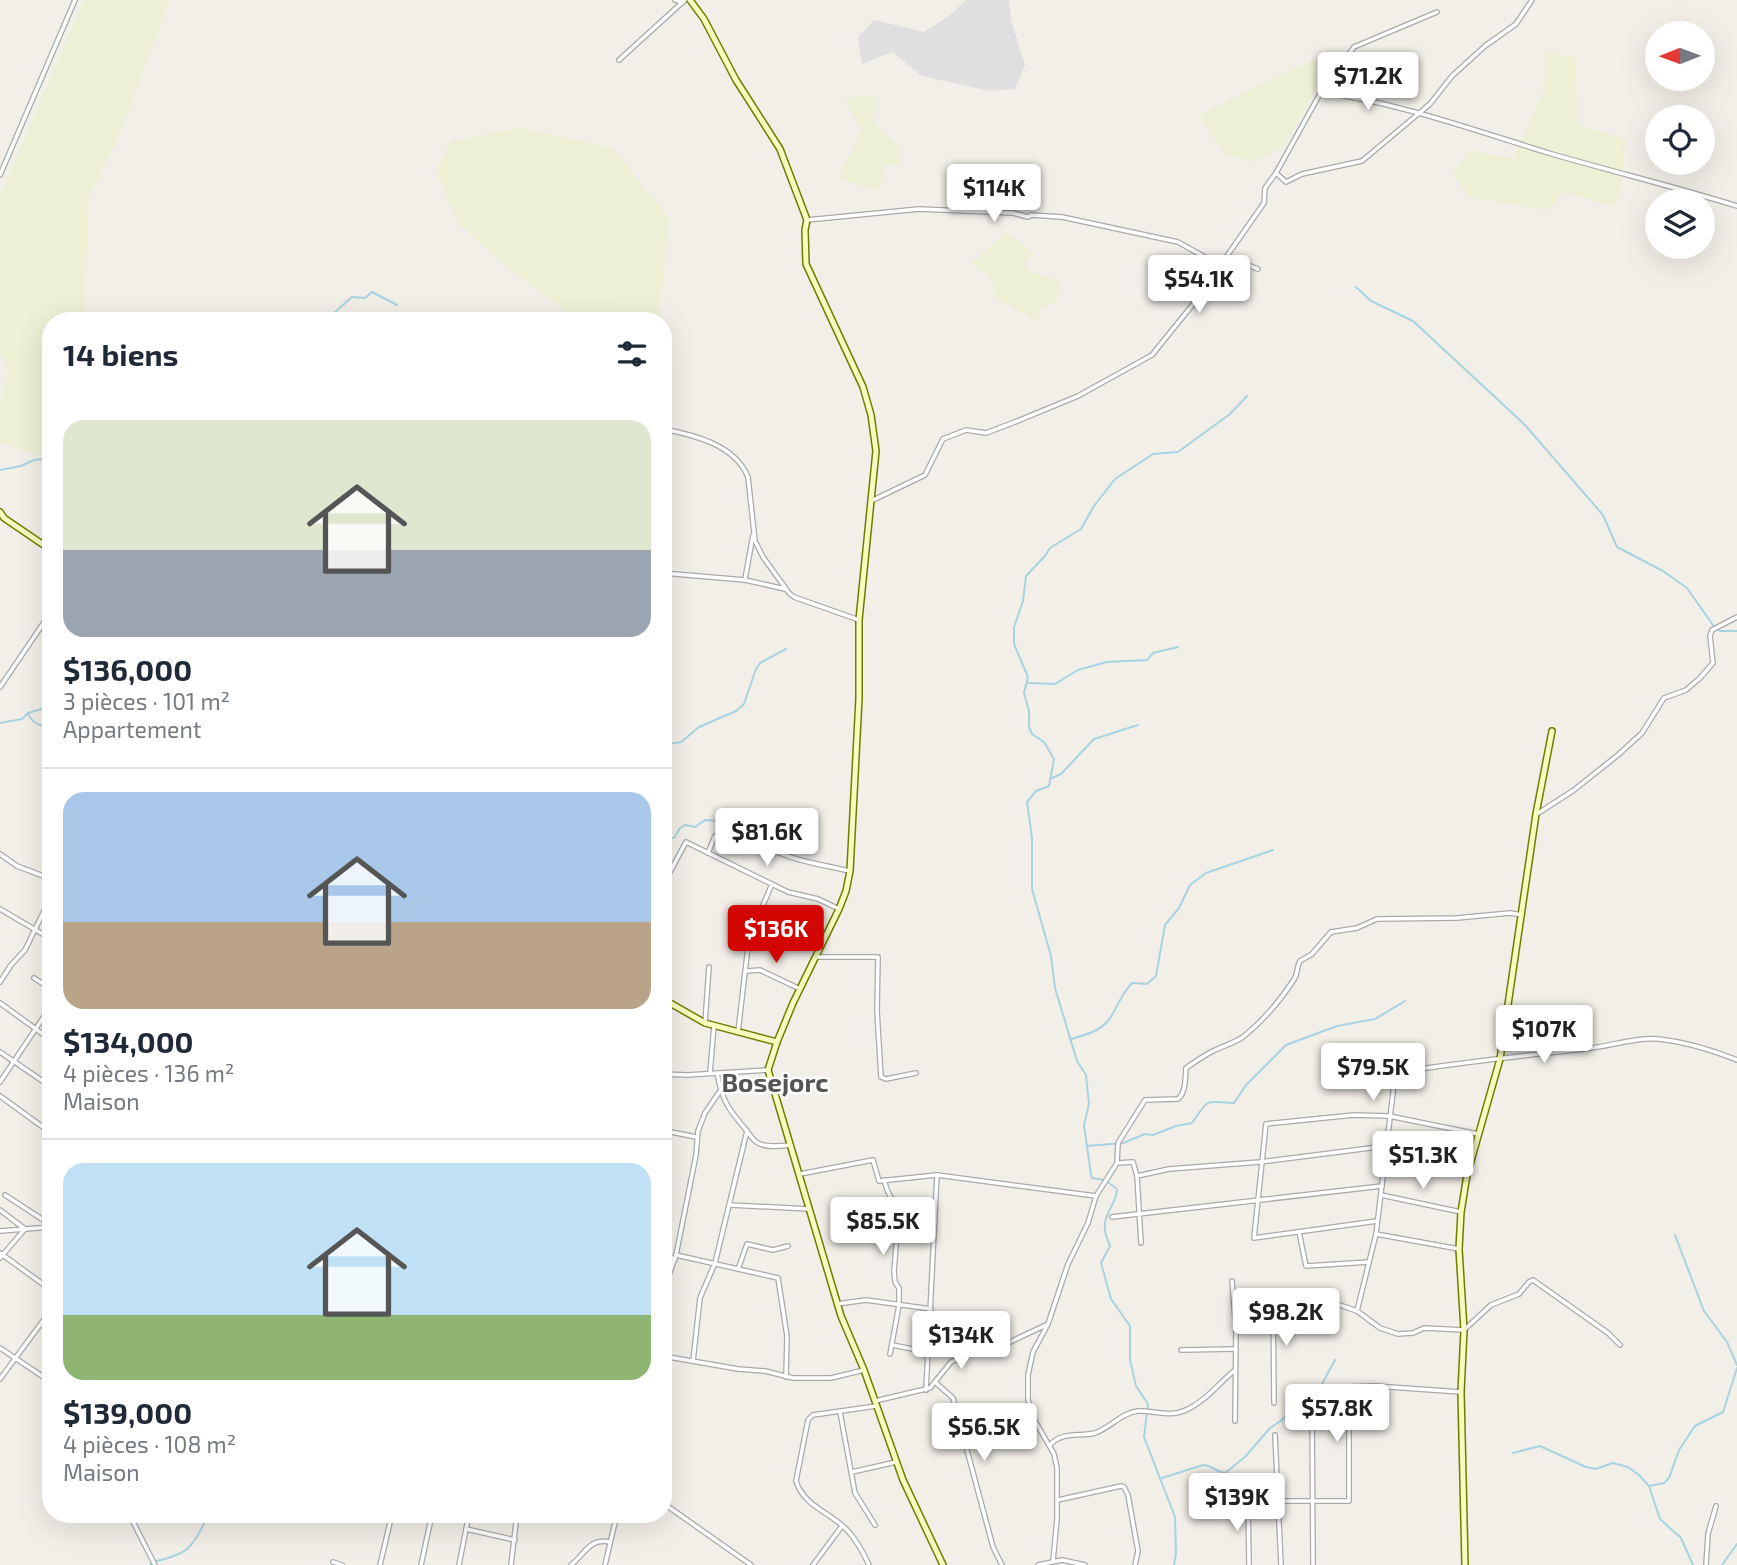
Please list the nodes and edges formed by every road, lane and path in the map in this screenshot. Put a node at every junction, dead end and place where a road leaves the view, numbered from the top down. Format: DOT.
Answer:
graph roads {
  1 [pos="75,0"];
  2 [pos="675,0"];
  3 [pos="1532,0"];
  4 [pos="686,1"];
  5 [pos="1437,12"];
  6 [pos="619,60"];
  7 [pos="1321,92"];
  8 [pos="1419,113"];
  9 [pos="1276,173"];
  10 [pos="0,175"];
  11 [pos="1737,206"];
  12 [pos="807,220"];
  13 [pos="1227,257"];
  14 [pos="1221,266"];
  15 [pos="1258,269"];
  16 [pos="672,431"];
  17 [pos="871,501"];
  18 [pos="0,512"];
  19 [pos="753,533"];
  20 [pos="42,544"];
  21 [pos="672,574"];
  22 [pos="745,580"];
  23 [pos="787,589"];
  24 [pos="1737,617"];
  25 [pos="859,620"];
  26 [pos="42,625"];
  27 [pos="0,687"];
  28 [pos="1552,731"];
  29 [pos="1536,814"];
  30 [pos="708,853"];
  31 [pos="0,854"];
  32 [pos="672,868"];
  33 [pos="850,871"];
  34 [pos="42,876"];
  35 [pos="772,884"];
  36 [pos="0,909"];
  37 [pos="839,909"];
  38 [pos="42,915"];
  39 [pos="1522,915"];
  40 [pos="35,931"];
  41 [pos="42,934"];
  42 [pos="817,957"];
  43 [pos="709,967"];
  44 [pos="747,971"];
  45 [pos="34,978"];
  46 [pos="0,982"];
  47 [pos="42,983"];
  48 [pos="800,989"];
  49 [pos="0,1003"];
  50 [pos="672,1005"];
  51 [pos="42,1018"];
  52 [pos="705,1023"];
  53 [pos="713,1026"];
  54 [pos="34,1029"];
  55 [pos="738,1032"];
  56 [pos="42,1034"];
  57 [pos="777,1042"];
  58 [pos="0,1052"];
  59 [pos="1500,1059"];
  60 [pos="1737,1060"];
  61 [pos="13,1062"];
  62 [pos="768,1070"];
  63 [pos="710,1073"];
  64 [pos="717,1073"];
  65 [pos="916,1073"];
  66 [pos="672,1074"];
  67 [pos="42,1081"];
  68 [pos="0,1082"];
  69 [pos="720,1091"];
  70 [pos="0,1096"];
  71 [pos="1389,1116"];
  72 [pos="42,1126"];
  73 [pos="747,1131"];
  74 [pos="672,1132"];
  75 [pos="1478,1135"];
  76 [pos="696,1138"];
  77 [pos="791,1145"];
  78 [pos="1386,1146"];
  79 [pos="1385,1153"];
  80 [pos="1260,1162"];
  81 [pos="1117,1163"];
  82 [pos="800,1174"];
  83 [pos="937,1175"];
  84 [pos="1466,1175"];
  85 [pos="1137,1176"];
  86 [pos="884,1180"];
  87 [pos="1382,1186"];
  88 [pos="5,1195"];
  89 [pos="1380,1195"];
  90 [pos="1096,1196"];
  91 [pos="1257,1199"];
  92 [pos="730,1205"];
  93 [pos="811,1209"];
  94 [pos="900,1209"];
  95 [pos="0,1210"];
  96 [pos="1461,1212"];
  97 [pos="1138,1214"];
  98 [pos="1112,1217"];
  99 [pos="42,1220"];
  100 [pos="1377,1221"];
  101 [pos="935,1222"];
  102 [pos="42,1227"];
  103 [pos="24,1229"];
  104 [pos="0,1231"];
  105 [pos="1300,1232"];
  106 [pos="1376,1234"];
  107 [pos="1141,1243"];
  108 [pos="788,1245"];
  109 [pos="1459,1249"];
  110 [pos="1,1255"];
  111 [pos="672,1256"];
  112 [pos="675,1257"];
  113 [pos="1369,1262"];
  114 [pos="715,1263"];
  115 [pos="672,1266"];
  116 [pos="738,1269"];
  117 [pos="1232,1281"];
  118 [pos="42,1284"];
  119 [pos="837,1304"];
  120 [pos="899,1305"];
  121 [pos="932,1309"];
  122 [pos="1357,1311"];
  123 [pos="42,1322"];
  124 [pos="1048,1324"];
  125 [pos="1464,1330"];
  126 [pos="1273,1331"];
  127 [pos="1236,1332"];
  128 [pos="892,1345"];
  129 [pos="1620,1345"];
  130 [pos="0,1348"];
  131 [pos="1236,1349"];
  132 [pos="1181,1350"];
  133 [pos="928,1352"];
  134 [pos="890,1354"];
  135 [pos="14,1358"];
  136 [pos="672,1358"];
  137 [pos="693,1361"];
  138 [pos="864,1370"];
  139 [pos="1236,1370"];
  140 [pos="42,1376"];
  141 [pos="786,1377"];
  142 [pos="0,1379"];
  143 [pos="936,1383"];
  144 [pos="926,1390"];
  145 [pos="1461,1392"];
  146 [pos="1312,1402"];
  147 [pos="1273,1403"];
  148 [pos="875,1404"];
  149 [pos="840,1411"];
  150 [pos="1235,1421"];
  151 [pos="1275,1435"];
  152 [pos="1050,1445"];
  153 [pos="896,1462"];
  154 [pos="852,1472"];
  155 [pos="1057,1500"];
  156 [pos="1242,1501"];
  157 [pos="1248,1501"];
  158 [pos="1280,1501"];
  159 [pos="1313,1501"];
  160 [pos="1716,1506"];
  161 [pos="672,1509"];
  162 [pos="134,1523"];
  163 [pos="390,1523"];
  164 [pos="430,1523"];
  165 [pos="466,1523"];
  166 [pos="516,1523"];
  167 [pos="615,1523"];
  168 [pos="875,1525"];
  169 [pos="842,1526"];
  170 [pos="465,1529"];
  171 [pos="515,1539"];
  172 [pos="610,1542"];
  173 [pos="1053,1561"];
  174 [pos="333,1562"];
  175 [pos="943,1564"];
  176 [pos="155,1565"];
  177 [pos="342,1565"];
  178 [pos="380,1565"];
  179 [pos="421,1565"];
  180 [pos="459,1565"];
  181 [pos="511,1565"];
  182 [pos="571,1565"];
  183 [pos="605,1565"];
  184 [pos="751,1565"];
  185 [pos="813,1565"];
  186 [pos="869,1565"];
  187 [pos="934,1565"];
  188 [pos="1002,1565"];
  189 [pos="1038,1565"];
  190 [pos="1085,1565"];
  191 [pos="1135,1565"];
  192 [pos="1249,1565"];
  193 [pos="1282,1565"];
  194 [pos="1313,1565"];
  195 [pos="1465,1565"];
  196 [pos="1706,1565"];
  1 -- 10 [label="street"];
  2 -- 4 [label="street"];
  3 -- 8 [label="street"];
  4 -- 6 [label="street"];
  4 -- 12 [label="street"];
  5 -- 7 [label="street"];
  7 -- 8 [label="street"];
  7 -- 9 [label="street"];
  8 -- 9 [label="street"];
  8 -- 11 [label="street"];
  9 -- 13 [label="street"];
  12 -- 14 [label="street"];
  12 -- 17 [label="street"];
  13 -- 14 [label="street"];
  13 -- 15 [label="street"];
  14 -- 17 [label="street"];
  16 -- 19 [label="street"];
  17 -- 25 [label="street"];
  18 -- 20 [label="street"];
  19 -- 22 [label="street"];
  19 -- 23 [label="street"];
  21 -- 22 [label="street"];
  22 -- 23 [label="street"];
  23 -- 25 [label="street"];
  24 -- 29 [label="street"];
  25 -- 33 [label="street"];
  26 -- 27 [label="street"];
  28 -- 29 [label="street"];
  29 -- 39 [label="street"];
  30 -- 32 [label="street"];
  30 -- 33 [label="street"];
  30 -- 35 [label="street"];
  31 -- 34 [label="street"];
  33 -- 37 [label="street"];
  35 -- 37 [label="street"];
  35 -- 44 [label="street"];
  36 -- 40 [label="street"];
  37 -- 42 [label="street"];
  38 -- 40 [label="street"];
  39 -- 59 [label="street"];
  39 -- 81 [label="street"];
  40 -- 41 [label="street"];
  40 -- 46 [label="street"];
  42 -- 48 [label="street"];
  42 -- 65 [label="street"];
  43 -- 52 [label="street"];
  44 -- 48 [label="street"];
  44 -- 55 [label="street"];
  45 -- 47 [label="street"];
  48 -- 57 [label="street"];
  49 -- 54 [label="street"];
  50 -- 52 [label="street"];
  51 -- 54 [label="street"];
  52 -- 53 [label="street"];
  53 -- 55 [label="street"];
  53 -- 63 [label="street"];
  54 -- 56 [label="street"];
  54 -- 61 [label="street"];
  55 -- 57 [label="street"];
  57 -- 62 [label="street"];
  58 -- 61 [label="street"];
  59 -- 60 [label="street"];
  59 -- 71 [label="street"];
  59 -- 75 [label="street"];
  61 -- 67 [label="street"];
  61 -- 68 [label="street"];
  62 -- 64 [label="street"];
  62 -- 77 [label="street"];
  63 -- 64 [label="street"];
  63 -- 66 [label="street"];
  64 -- 69 [label="street"];
  69 -- 73 [label="street"];
  69 -- 76 [label="street"];
  70 -- 72 [label="street"];
  71 -- 75 [label="street"];
  71 -- 78 [label="street"];
  71 -- 80 [label="street"];
  73 -- 77 [label="street"];
  73 -- 92 [label="street"];
  74 -- 76 [label="street"];
  75 -- 84 [label="street"];
  76 -- 112 [label="street"];
  77 -- 82 [label="street"];
  78 -- 79 [label="street"];
  78 -- 80 [label="street"];
  79 -- 84 [label="street"];
  79 -- 87 [label="street"];
  80 -- 85 [label="street"];
  80 -- 91 [label="street"];
  81 -- 85 [label="street"];
  81 -- 90 [label="street"];
  82 -- 86 [label="street"];
  82 -- 93 [label="street"];
  83 -- 86 [label="street"];
  83 -- 90 [label="street"];
  83 -- 101 [label="street"];
  84 -- 96 [label="street"];
  85 -- 97 [label="street"];
  86 -- 94 [label="street"];
  87 -- 89 [label="street"];
  87 -- 91 [label="street"];
  88 -- 99 [label="street"];
  89 -- 96 [label="street"];
  89 -- 100 [label="street"];
  90 -- 124 [label="street"];
  91 -- 97 [label="street"];
  91 -- 105 [label="street"];
  92 -- 93 [label="street"];
  92 -- 114 [label="street"];
  93 -- 119 [label="street"];
  94 -- 101 [label="street"];
  94 -- 120 [label="street"];
  95 -- 103 [label="street"];
  96 -- 109 [label="street"];
  97 -- 98 [label="street"];
  97 -- 107 [label="street"];
  100 -- 105 [label="street"];
  100 -- 106 [label="street"];
  101 -- 121 [label="street"];
  102 -- 103 [label="street"];
  103 -- 104 [label="street"];
  103 -- 110 [label="street"];
  105 -- 113 [label="street"];
  106 -- 109 [label="street"];
  106 -- 113 [label="street"];
  108 -- 116 [label="street"];
  109 -- 125 [label="street"];
  110 -- 118 [label="street"];
  111 -- 112 [label="street"];
  112 -- 114 [label="street"];
  112 -- 115 [label="street"];
  113 -- 122 [label="street"];
  114 -- 116 [label="street"];
  114 -- 137 [label="street"];
  116 -- 141 [label="street"];
  117 -- 127 [label="street"];
  119 -- 120 [label="street"];
  119 -- 138 [label="street"];
  120 -- 121 [label="street"];
  120 -- 128 [label="street"];
  121 -- 133 [label="street"];
  122 -- 125 [label="street"];
  122 -- 126 [label="street"];
  123 -- 135 [label="street"];
  124 -- 143 [label="street"];
  124 -- 152 [label="street"];
  125 -- 129 [label="street"];
  125 -- 145 [label="street"];
  126 -- 127 [label="street"];
  126 -- 147 [label="street"];
  127 -- 131 [label="street"];
  128 -- 133 [label="street"];
  128 -- 134 [label="street"];
  130 -- 135 [label="street"];
  131 -- 132 [label="street"];
  131 -- 139 [label="street"];
  133 -- 144 [label="street"];
  135 -- 140 [label="street"];
  135 -- 142 [label="street"];
  136 -- 137 [label="street"];
  137 -- 141 [label="street"];
  138 -- 141 [label="street"];
  138 -- 148 [label="street"];
  139 -- 150 [label="street"];
  139 -- 152 [label="street"];
  143 -- 144 [label="street"];
  143 -- 188 [label="street"];
  144 -- 148 [label="street"];
  145 -- 159 [label="street"];
  145 -- 195 [label="street"];
  146 -- 159 [label="street"];
  148 -- 149 [label="street"];
  148 -- 153 [label="street"];
  149 -- 154 [label="street"];
  149 -- 169 [label="street"];
  151 -- 158 [label="street"];
  152 -- 155 [label="street"];
  153 -- 154 [label="street"];
  153 -- 175 [label="street"];
  154 -- 168 [label="street"];
  155 -- 173 [label="street"];
  155 -- 191 [label="street"];
  156 -- 157 [label="street"];
  157 -- 158 [label="street"];
  157 -- 192 [label="street"];
  158 -- 159 [label="street"];
  158 -- 193 [label="street"];
  159 -- 194 [label="street"];
  160 -- 196 [label="street"];
  161 -- 184 [label="street"];
  162 -- 176 [label="street"];
  163 -- 178 [label="street"];
  164 -- 179 [label="street"];
  165 -- 170 [label="street"];
  166 -- 171 [label="street"];
  167 -- 172 [label="street"];
  169 -- 185 [label="street"];
  169 -- 186 [label="street"];
  170 -- 171 [label="street"];
  170 -- 180 [label="street"];
  171 -- 181 [label="street"];
  172 -- 182 [label="street"];
  172 -- 183 [label="street"];
  173 -- 189 [label="street"];
  173 -- 190 [label="street"];
  174 -- 177 [label="street"];
  175 -- 187 [label="street"];
}
